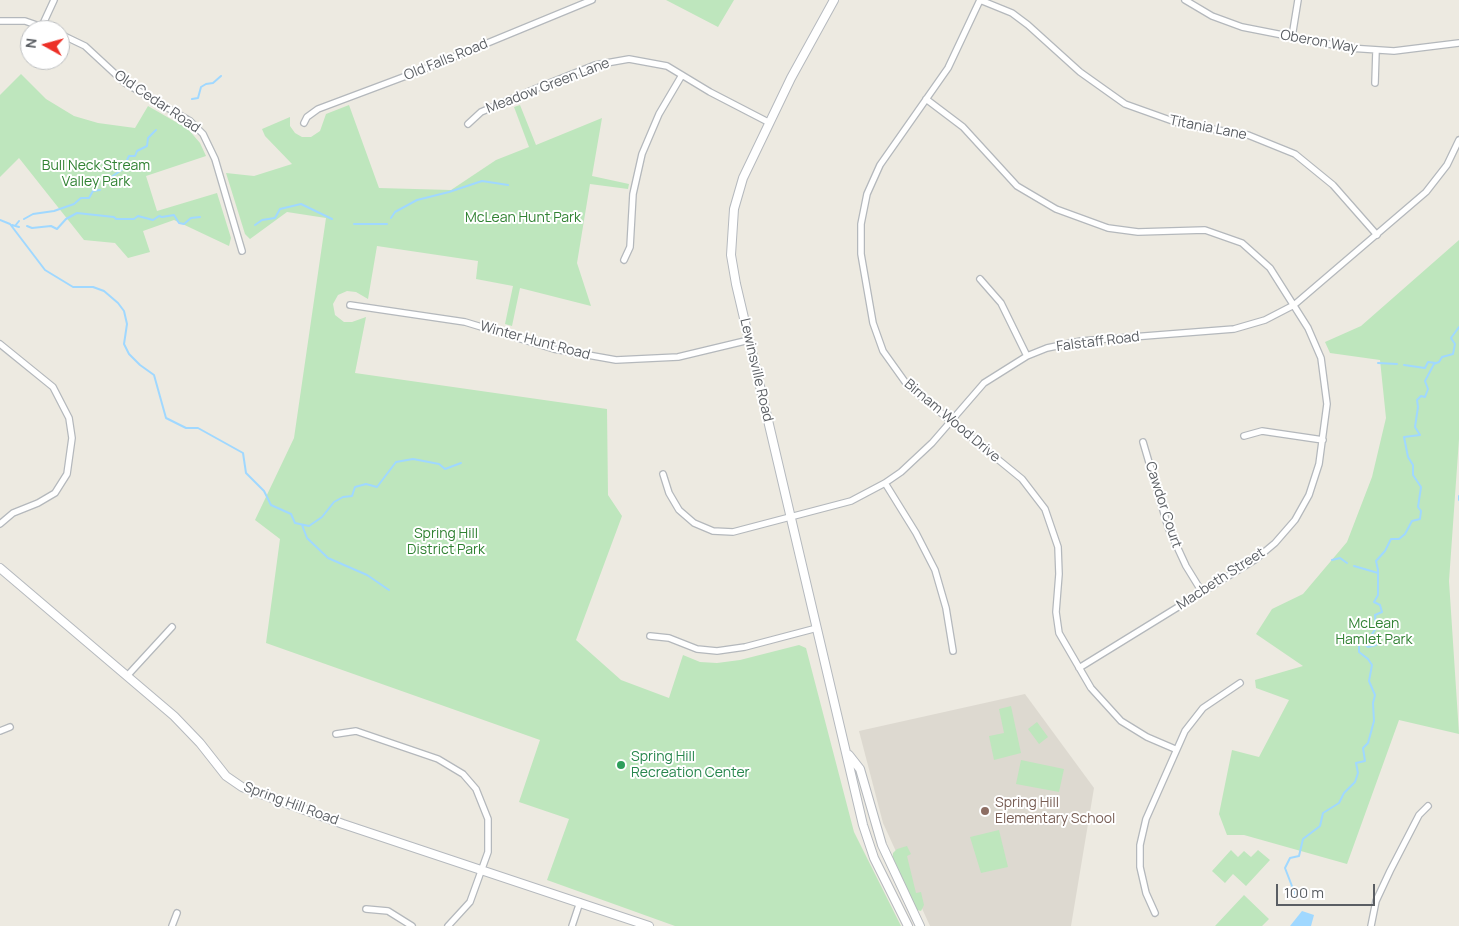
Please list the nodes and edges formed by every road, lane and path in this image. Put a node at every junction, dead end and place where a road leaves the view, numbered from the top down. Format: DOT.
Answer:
graph roads {
  1 [pos="54,0"];
  2 [pos="592,0"];
  3 [pos="834,0"];
  4 [pos="980,0"];
  5 [pos="1185,0"];
  6 [pos="1298,0"];
  7 [pos="45,20"];
  8 [pos="0,21"];
  9 [pos="20,21"];
  10 [pos="1292,37"];
  11 [pos="70,39"];
  12 [pos="1459,42"];
  13 [pos="1376,51"];
  14 [pos="682,74"];
  15 [pos="1375,83"];
  16 [pos="926,99"];
  17 [pos="768,122"];
  18 [pos="304,123"];
  19 [pos="468,124"];
  20 [pos="1459,140"];
  21 [pos="1377,235"];
  22 [pos="242,251"];
  23 [pos="624,260"];
  24 [pos="980,279"];
  25 [pos="350,305"];
  26 [pos="1294,305"];
  27 [pos="749,340"];
  28 [pos="0,344"];
  29 [pos="1027,356"];
  30 [pos="950,420"];
  31 [pos="1244,436"];
  32 [pos="1323,440"];
  33 [pos="1143,442"];
  34 [pos="663,474"];
  35 [pos="885,483"];
  36 [pos="791,518"];
  37 [pos="0,524"];
  38 [pos="0,568"];
  39 [pos="1202,592"];
  40 [pos="172,627"];
  41 [pos="817,628"];
  42 [pos="650,636"];
  43 [pos="953,651"];
  44 [pos="1079,668"];
  45 [pos="127,676"];
  46 [pos="1240,683"];
  47 [pos="10,727"];
  48 [pos="0,731"];
  49 [pos="336,734"];
  50 [pos="1175,748"];
  51 [pos="849,755"];
  52 [pos="1428,806"];
  53 [pos="868,839"];
  54 [pos="882,846"];
  55 [pos="482,870"];
  56 [pos="580,902"];
  57 [pos="366,908"];
  58 [pos="898,909"];
  59 [pos="177,913"];
  60 [pos="1155,913"];
  61 [pos="916,918"];
  62 [pos="172,926"];
  63 [pos="412,926"];
  64 [pos="448,926"];
  65 [pos="572,926"];
  66 [pos="649,926"];
  67 [pos="908,926"];
  68 [pos="920,926"];
  69 [pos="1371,926"];
  1 -- 7 [label="street"];
  2 -- 18 [label="street, Old Falls Road"];
  3 -- 17 [label="main road, Lewinsville Road"];
  4 -- 16 [label="street, Birnam Wood Drive"];
  4 -- 21 [label="street, Titania Lane"];
  5 -- 10 [label="street, Oberon Way"];
  6 -- 10 [label="street"];
  8 -- 9 [label="street"];
  10 -- 13 [label="street, Oberon Way"];
  11 -- 22 [label="street, Old Cedar Road"];
  12 -- 13 [label="street, Oberon Way"];
  13 -- 15 [label="street"];
  14 -- 17 [label="street, Meadow Green Lane"];
  14 -- 19 [label="street, Meadow Green Lane"];
  14 -- 23 [label="street"];
  16 -- 26 [label="street, Macbeth Street"];
  16 -- 30 [label="street, Birnam Wood Drive"];
  17 -- 27 [label="main road, Lewinsville Road"];
  20 -- 21 [label="street, Falstaff Road"];
  21 -- 26 [label="street, Falstaff Road"];
  24 -- 29 [label="street"];
  25 -- 27 [label="street, Winter Hunt Road"];
  26 -- 29 [label="street, Falstaff Road"];
  26 -- 32 [label="street, Macbeth Street"];
  27 -- 36 [label="main road, Lewinsville Road"];
  28 -- 37 [label="street"];
  29 -- 30 [label="street, Falstaff Road"];
  30 -- 35 [label="street, Falstaff Road"];
  30 -- 44 [label="street, Birnam Wood Drive"];
  31 -- 32 [label="street"];
  32 -- 39 [label="street, Macbeth Street"];
  33 -- 39 [label="street, Cawdor Court"];
  34 -- 36 [label="street, Falstaff Road"];
  35 -- 36 [label="street, Falstaff Road"];
  35 -- 43 [label="street"];
  36 -- 41 [label="main road, Lewinsville Road"];
  38 -- 45 [label="main road, Spring Hill Road"];
  39 -- 44 [label="street, Macbeth Street"];
  40 -- 45 [label="street"];
  41 -- 42 [label="street"];
  41 -- 51 [label="main road, Lewinsville Road"];
  44 -- 50 [label="street, Birnam Wood Drive"];
  45 -- 55 [label="main road, Spring Hill Road"];
  46 -- 50 [label="street"];
  47 -- 48 [label="street"];
  49 -- 55 [label="street"];
  50 -- 60 [label="street"];
  51 -- 53 [label="main road, Lewinsville Road"];
  51 -- 54 [label="main road, Lewinsville Road"];
  52 -- 69 [label="street"];
  53 -- 54 [label="main road"];
  53 -- 58 [label="main road, Lewinsville Road"];
  54 -- 61 [label="main road, Lewinsville Road"];
  55 -- 56 [label="main road, Spring Hill Road"];
  55 -- 64 [label="street"];
  56 -- 65 [label="street"];
  56 -- 66 [label="main road, Spring Hill Road"];
  57 -- 63 [label="street"];
  58 -- 61 [label="main road"];
  58 -- 67 [label="main road, Lewinsville Road"];
  59 -- 62 [label="street"];
  61 -- 68 [label="main road, Lewinsville Road"];
}
